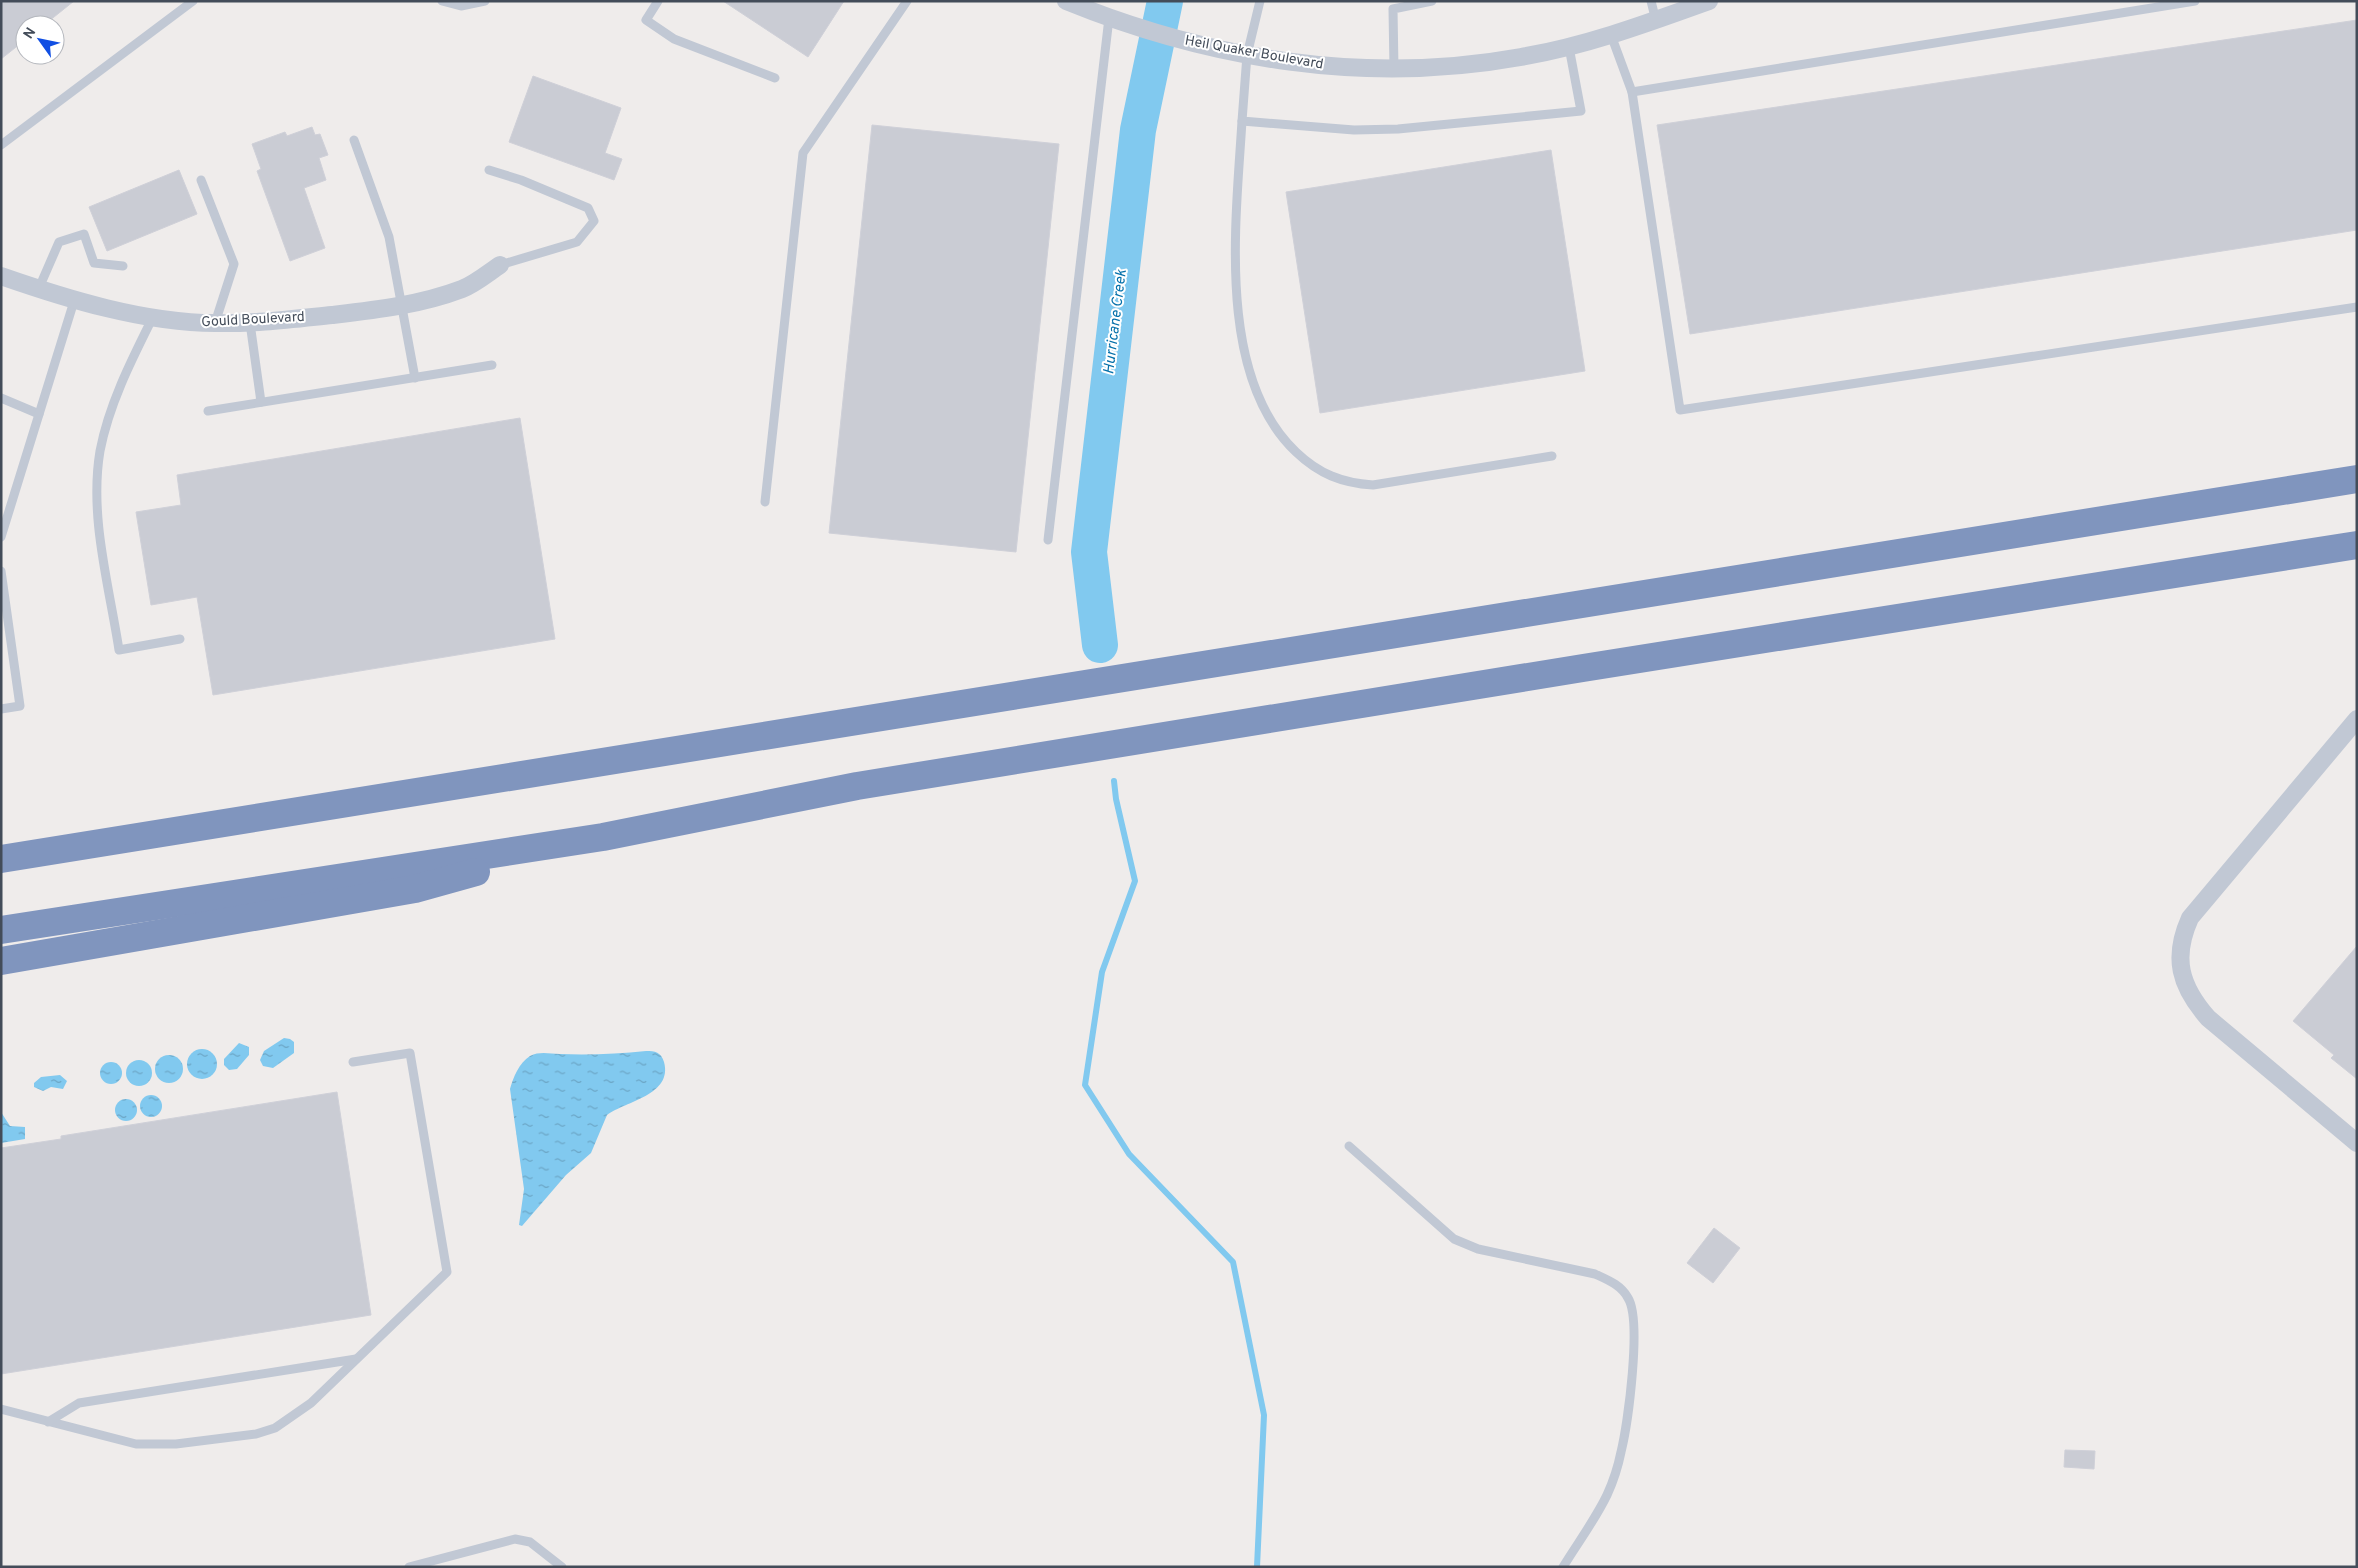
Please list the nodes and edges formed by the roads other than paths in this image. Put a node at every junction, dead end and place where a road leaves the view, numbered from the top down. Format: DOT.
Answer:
graph roads {
  1 [pos="193,1"];
  2 [pos="442,1"];
  3 [pos="485,1"];
  4 [pos="658,1"];
  5 [pos="907,1"];
  6 [pos="1066,1"];
  7 [pos="1260,1"];
  8 [pos="1432,1"];
  9 [pos="1651,1"];
  10 [pos="1709,1"];
  11 [pos="2195,1"];
  12 [pos="1109,18"];
  13 [pos="1656,21"];
  14 [pos="1611,35"];
  15 [pos="1569,46"];
  16 [pos="1247,55"];
  17 [pos="1394,70"];
  18 [pos="775,78"];
  19 [pos="1632,92"];
  20 [pos="1242,120"];
  21 [pos="354,140"];
  22 [pos="1,145"];
  23 [pos="489,170"];
  24 [pos="200,180"];
  25 [pos="500,265"];
  26 [pos="123,266"];
  27 [pos="1,276"];
  28 [pos="39,288"];
  29 [pos="75,298"];
  30 [pos="403,306"];
  31 [pos="2357,307"];
  32 [pos="153,317"];
  33 [pos="250,322"];
  34 [pos="215,324"];
  35 [pos="492,365"];
  36 [pos="415,378"];
  37 [pos="1,398"];
  38 [pos="261,402"];
  39 [pos="208,411"];
  40 [pos="39,414"];
  41 [pos="1552,456"];
  42 [pos="2357,479"];
  43 [pos="765,502"];
  44 [pos="1,537"];
  45 [pos="1048,540"];
  46 [pos="2357,546"];
  47 [pos="1,571"];
  48 [pos="180,639"];
  49 [pos="1,709"];
  50 [pos="2357,720"];
  51 [pos="603,837"];
  52 [pos="1,858"];
  53 [pos="1,930"];
  54 [pos="1,961"];
  55 [pos="353,1062"];
  56 [pos="2357,1143"];
  57 [pos="1349,1146"];
  58 [pos="357,1359"];
  59 [pos="1,1410"];
  60 [pos="48,1422"];
  61 [pos="410,1567"];
  62 [pos="562,1567"];
  63 [pos="1563,1567"];
  1 -- 22 [label="lane"];
  2 -- 3 [label="lane"];
  4 -- 18 [label="lane"];
  5 -- 43 [label="lane"];
  6 -- 12 [label="street, Heil Quaker Boulevard"];
  7 -- 16 [label="lane"];
  8 -- 17 [label="lane"];
  9 -- 13 [label="lane"];
  10 -- 13 [label="street, Heil Quaker Boulevard"];
  11 -- 19 [label="lane"];
  12 -- 16 [label="street, Heil Quaker Boulevard"];
  12 -- 45 [label="lane"];
  13 -- 14 [label="street, Heil Quaker Boulevard"];
  14 -- 15 [label="street, Heil Quaker Boulevard"];
  14 -- 19 [label="lane"];
  15 -- 17 [label="street, Heil Quaker Boulevard"];
  15 -- 20 [label="lane"];
  16 -- 17 [label="street, Heil Quaker Boulevard"];
  16 -- 20 [label="lane"];
  19 -- 31 [label="lane"];
  20 -- 41 [label="lane"];
  21 -- 30 [label="lane"];
  23 -- 25 [label="lane"];
  24 -- 34 [label="lane"];
  25 -- 30 [label="street, Gould Boulevard"];
  26 -- 28 [label="lane"];
  27 -- 28 [label="street, Gould Boulevard"];
  28 -- 29 [label="street, Gould Boulevard"];
  29 -- 32 [label="street, Gould Boulevard"];
  29 -- 40 [label="lane"];
  30 -- 33 [label="street, Gould Boulevard"];
  30 -- 36 [label="lane"];
  32 -- 34 [label="street, Gould Boulevard"];
  32 -- 48 [label="lane"];
  33 -- 34 [label="street, Gould Boulevard"];
  33 -- 38 [label="lane"];
  35 -- 36 [label="lane"];
  36 -- 38 [label="lane"];
  37 -- 40 [label="lane"];
  38 -- 39 [label="lane"];
  40 -- 44 [label="lane"];
  42 -- 52 [label="highway"];
  46 -- 51 [label="highway"];
  47 -- 49 [label="lane"];
  50 -- 56 [label="street"];
  51 -- 53 [label="highway"];
  51 -- 54 [label="highway"];
  55 -- 58 [label="lane"];
  57 -- 63 [label="lane"];
  58 -- 60 [label="lane"];
  58 -- 60 [label="lane"];
  59 -- 60 [label="lane"];
  61 -- 62 [label="lane"];
}
